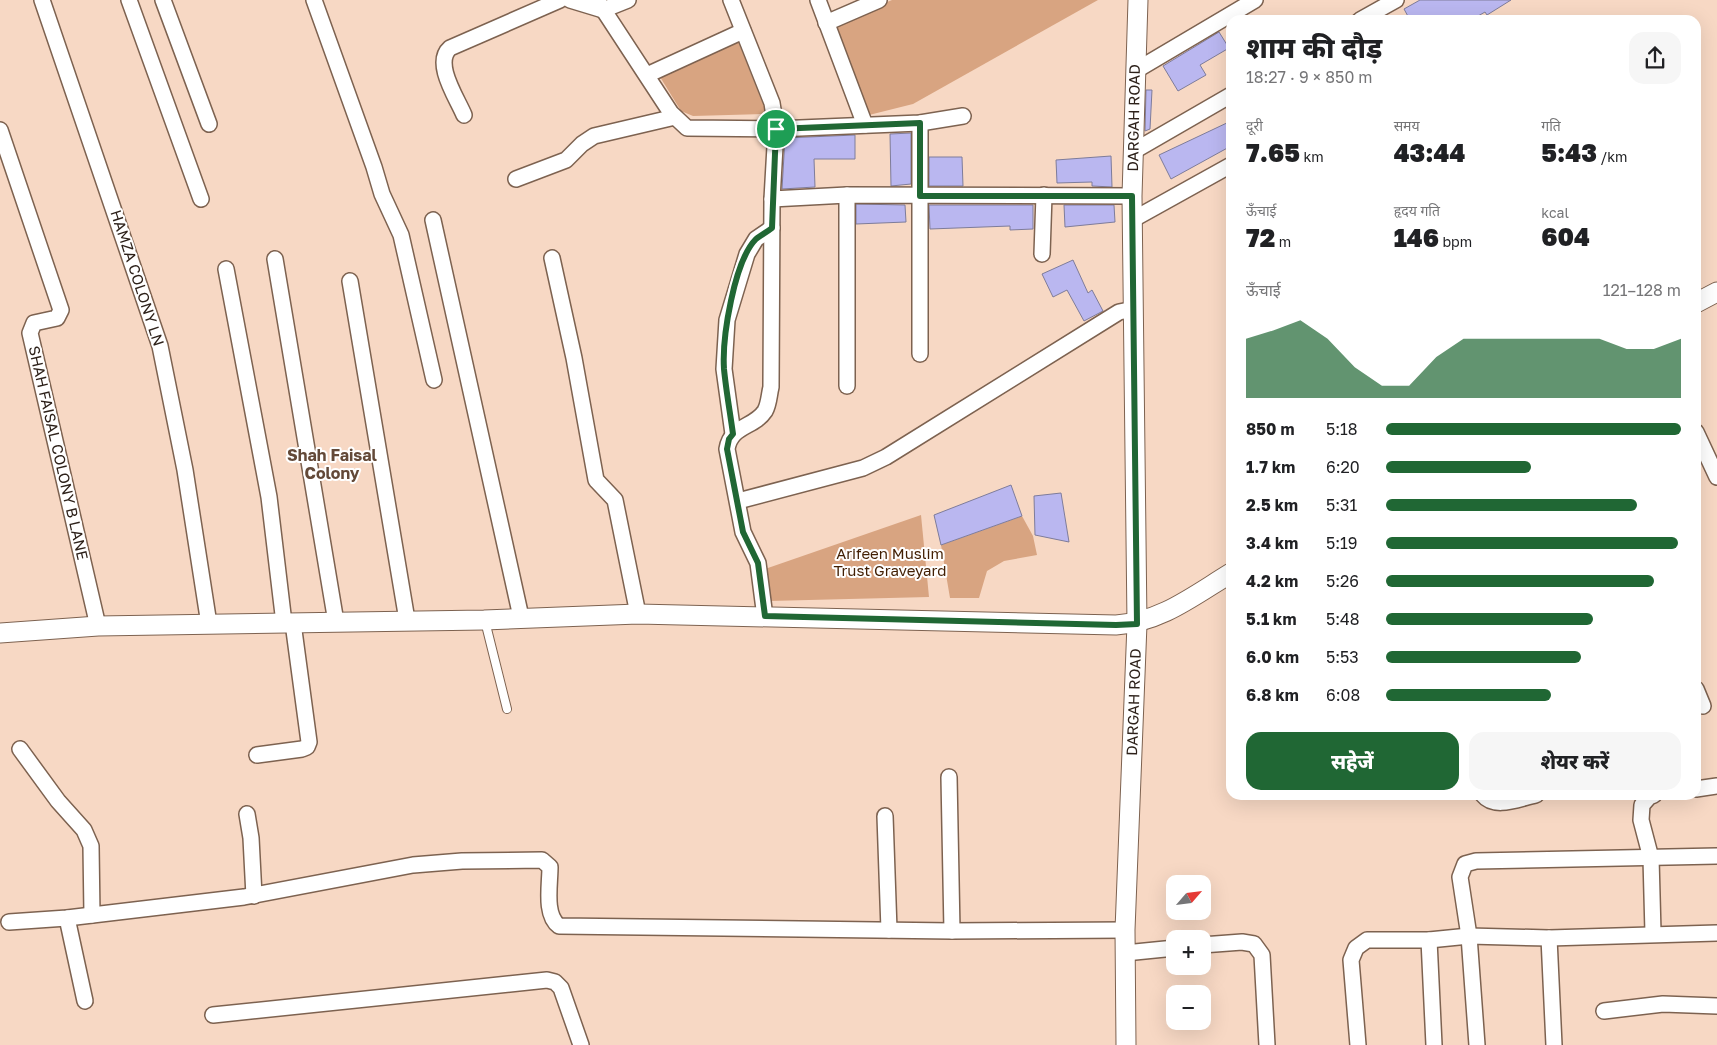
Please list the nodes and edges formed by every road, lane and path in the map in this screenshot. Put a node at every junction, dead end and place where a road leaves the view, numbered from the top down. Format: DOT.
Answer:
graph roads {
  1 [pos="42,0"];
  2 [pos="129,0"];
  3 [pos="162,0"];
  4 [pos="314,0"];
  5 [pos="560,0"];
  6 [pos="570,0"];
  7 [pos="628,0"];
  8 [pos="731,0"];
  9 [pos="818,0"];
  10 [pos="879,0"];
  11 [pos="1138,0"];
  12 [pos="1255,0"];
  13 [pos="1396,0"];
  14 [pos="600,5"];
  15 [pos="1230,15"];
  16 [pos="1369,15"];
  17 [pos="1226,17"];
  18 [pos="826,23"];
  19 [pos="743,31"];
  20 [pos="1135,71"];
  21 [pos="647,75"];
  22 [pos="1226,98"];
  23 [pos="464,115"];
  24 [pos="963,116"];
  25 [pos="675,117"];
  26 [pos="920,123"];
  27 [pos="209,124"];
  28 [pos="865,125"];
  29 [pos="776,129"];
  30 [pos="0,130"];
  31 [pos="1134,151"];
  32 [pos="1226,168"];
  33 [pos="516,179"];
  34 [pos="847,195"];
  35 [pos="1044,195"];
  36 [pos="920,196"];
  37 [pos="1132,196"];
  38 [pos="200,199"];
  39 [pos="772,199"];
  40 [pos="433,220"];
  41 [pos="1132,220"];
  42 [pos="772,228"];
  43 [pos="1042,254"];
  44 [pos="552,258"];
  45 [pos="275,259"];
  46 [pos="226,269"];
  47 [pos="350,281"];
  48 [pos="1717,292"];
  49 [pos="1701,300"];
  50 [pos="1134,309"];
  51 [pos="920,354"];
  52 [pos="434,380"];
  53 [pos="847,386"];
  54 [pos="733,434"];
  55 [pos="1701,443"];
  56 [pos="1717,477"];
  57 [pos="738,501"];
  58 [pos="1226,577"];
  59 [pos="638,614"];
  60 [pos="765,616"];
  61 [pos="521,617"];
  62 [pos="407,620"];
  63 [pos="484,620"];
  64 [pos="336,622"];
  65 [pos="288,623"];
  66 [pos="209,624"];
  67 [pos="1137,624"];
  68 [pos="98,626"];
  69 [pos="0,633"];
  70 [pos="1701,701"];
  71 [pos="1703,706"];
  72 [pos="507,709"];
  73 [pos="20,749"];
  74 [pos="257,755"];
  75 [pos="949,777"];
  76 [pos="1717,786"];
  77 [pos="1701,788"];
  78 [pos="1488,800"];
  79 [pos="1514,800"];
  80 [pos="1646,800"];
  81 [pos="247,814"];
  82 [pos="885,816"];
  83 [pos="1717,856"];
  84 [pos="1651,858"];
  85 [pos="254,896"];
  86 [pos="92,915"];
  87 [pos="67,918"];
  88 [pos="9,922"];
  89 [pos="890,930"];
  90 [pos="1125,930"];
  91 [pos="952,931"];
  92 [pos="1717,933"];
  93 [pos="1653,934"];
  94 [pos="1469,936"];
  95 [pos="1549,938"];
  96 [pos="1429,940"];
  97 [pos="1211,944"];
  98 [pos="1166,949"];
  99 [pos="1125,954"];
  100 [pos="85,1001"];
  101 [pos="1717,1006"];
  102 [pos="1604,1011"];
  103 [pos="213,1015"];
  104 [pos="581,1045"];
  105 [pos="1126,1045"];
  106 [pos="1268,1045"];
  107 [pos="1358,1045"];
  108 [pos="1434,1045"];
  109 [pos="1477,1045"];
  110 [pos="1554,1045"];
  1 -- 66 [label="street, HAMZA COLONY LN"];
  2 -- 38 [label="street"];
  3 -- 27 [label="street"];
  4 -- 52 [label="street"];
  5 -- 23 [label="street"];
  6 -- 14 [label="street"];
  7 -- 14 [label="street"];
  8 -- 19 [label="street"];
  9 -- 18 [label="street"];
  10 -- 18 [label="street"];
  11 -- 20 [label="street, DARGAH ROAD"];
  12 -- 15 [label="street"];
  13 -- 16 [label="street"];
  14 -- 21 [label="street"];
  17 -- 20 [label="street"];
  18 -- 28 [label="street"];
  19 -- 21 [label="street"];
  19 -- 29 [label="street"];
  20 -- 31 [label="street, DARGAH ROAD"];
  21 -- 25 [label="street"];
  22 -- 31 [label="street"];
  24 -- 26 [label="street"];
  25 -- 29 [label="street"];
  25 -- 33 [label="street"];
  26 -- 28 [label="street"];
  26 -- 36 [label="street"];
  28 -- 29 [label="street"];
  29 -- 39 [label="street"];
  30 -- 68 [label="street, SHAH FAISAL COLONY B LANE"];
  31 -- 37 [label="street, DARGAH ROAD"];
  32 -- 41 [label="street"];
  34 -- 36 [label="street"];
  34 -- 39 [label="street"];
  34 -- 53 [label="street"];
  35 -- 36 [label="street"];
  35 -- 37 [label="street"];
  35 -- 43 [label="street"];
  36 -- 51 [label="street"];
  37 -- 41 [label="street, DARGAH ROAD"];
  39 -- 42 [label="street"];
  40 -- 61 [label="street"];
  41 -- 50 [label="street, DARGAH ROAD"];
  42 -- 54 [label="street"];
  42 -- 54 [label="street"];
  44 -- 59 [label="street"];
  45 -- 64 [label="street"];
  46 -- 65 [label="street"];
  47 -- 62 [label="street"];
  48 -- 49 [label="street"];
  50 -- 57 [label="street"];
  50 -- 67 [label="street, DARGAH ROAD"];
  54 -- 57 [label="street"];
  55 -- 56 [label="street"];
  57 -- 60 [label="street"];
  58 -- 67 [label="street"];
  59 -- 60 [label="street"];
  59 -- 61 [label="street"];
  60 -- 67 [label="street"];
  61 -- 63 [label="street"];
  62 -- 63 [label="street"];
  62 -- 64 [label="street"];
  63 -- 72 [label="lane"];
  64 -- 65 [label="street"];
  65 -- 66 [label="street"];
  65 -- 74 [label="street"];
  66 -- 68 [label="street"];
  67 -- 90 [label="street, DARGAH ROAD"];
  68 -- 69 [label="street"];
  70 -- 71 [label="street"];
  73 -- 86 [label="street"];
  75 -- 91 [label="street"];
  76 -- 77 [label="street"];
  78 -- 79 [label="street"];
  80 -- 84 [label="street"];
  81 -- 85 [label="street"];
  82 -- 89 [label="street"];
  83 -- 84 [label="street"];
  84 -- 93 [label="street"];
  84 -- 94 [label="street"];
  85 -- 86 [label="street"];
  85 -- 89 [label="street"];
  86 -- 87 [label="street"];
  87 -- 88 [label="street"];
  87 -- 100 [label="street"];
  89 -- 91 [label="street"];
  90 -- 91 [label="street"];
  90 -- 99 [label="street, DARGAH ROAD"];
  92 -- 93 [label="street"];
  93 -- 95 [label="street"];
  94 -- 95 [label="street"];
  94 -- 96 [label="street"];
  94 -- 109 [label="street"];
  95 -- 110 [label="street"];
  96 -- 107 [label="street"];
  96 -- 108 [label="street"];
  97 -- 106 [label="street"];
  98 -- 99 [label="street"];
  99 -- 105 [label="street, DARGAH ROAD"];
  101 -- 102 [label="street"];
  103 -- 104 [label="street"];
}
